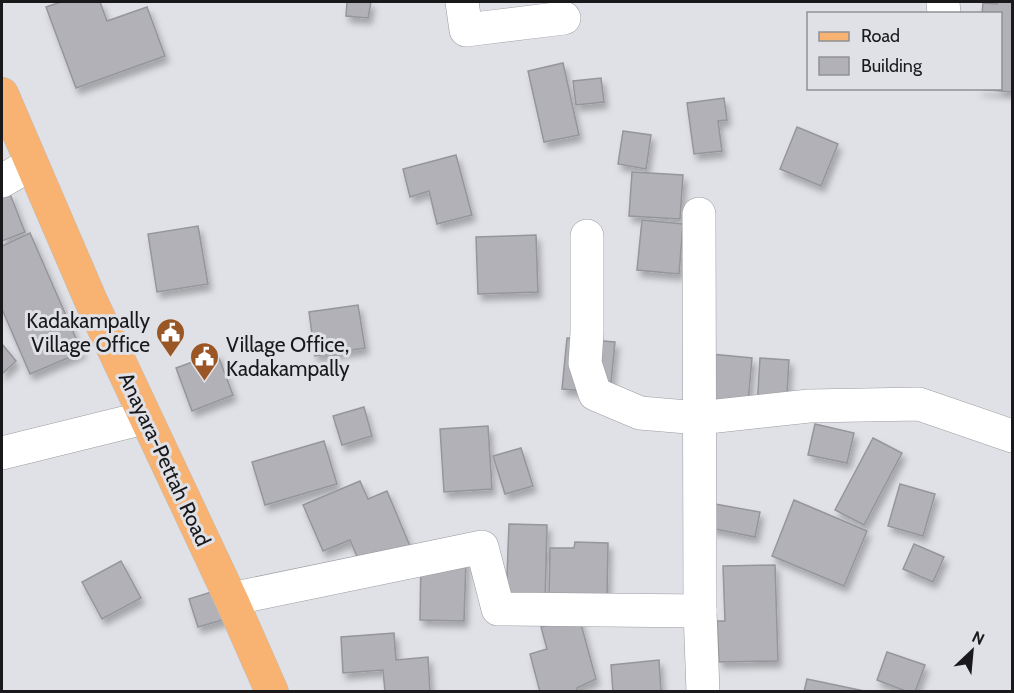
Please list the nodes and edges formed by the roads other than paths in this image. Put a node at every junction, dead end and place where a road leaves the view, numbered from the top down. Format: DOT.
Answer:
graph roads {
  1 [pos="462,2"];
  2 [pos="564,18"];
  3 [pos="2,94"];
  4 [pos="32,164"];
  5 [pos="2,181"];
  6 [pos="699,214"];
  7 [pos="587,236"];
  8 [pos="144,418"];
  9 [pos="699,418"];
  10 [pos="1012,436"];
  11 [pos="2,453"];
  12 [pos="231,599"];
  13 [pos="700,611"];
  14 [pos="272,692"];
  15 [pos="703,692"];
  1 -- 2 [label="street"];
  3 -- 4 [label="main road, Anayara-Pettah Road"];
  4 -- 5 [label="street"];
  4 -- 8 [label="main road, Anayara-Pettah Road"];
  6 -- 9 [label="street"];
  7 -- 9 [label="street"];
  8 -- 11 [label="street"];
  8 -- 12 [label="main road, Anayara-Pettah Road"];
  9 -- 10 [label="street"];
  9 -- 13 [label="street"];
  12 -- 13 [label="street"];
  12 -- 14 [label="main road, Anayara-Pettah Road"];
  13 -- 15 [label="street"];
}
